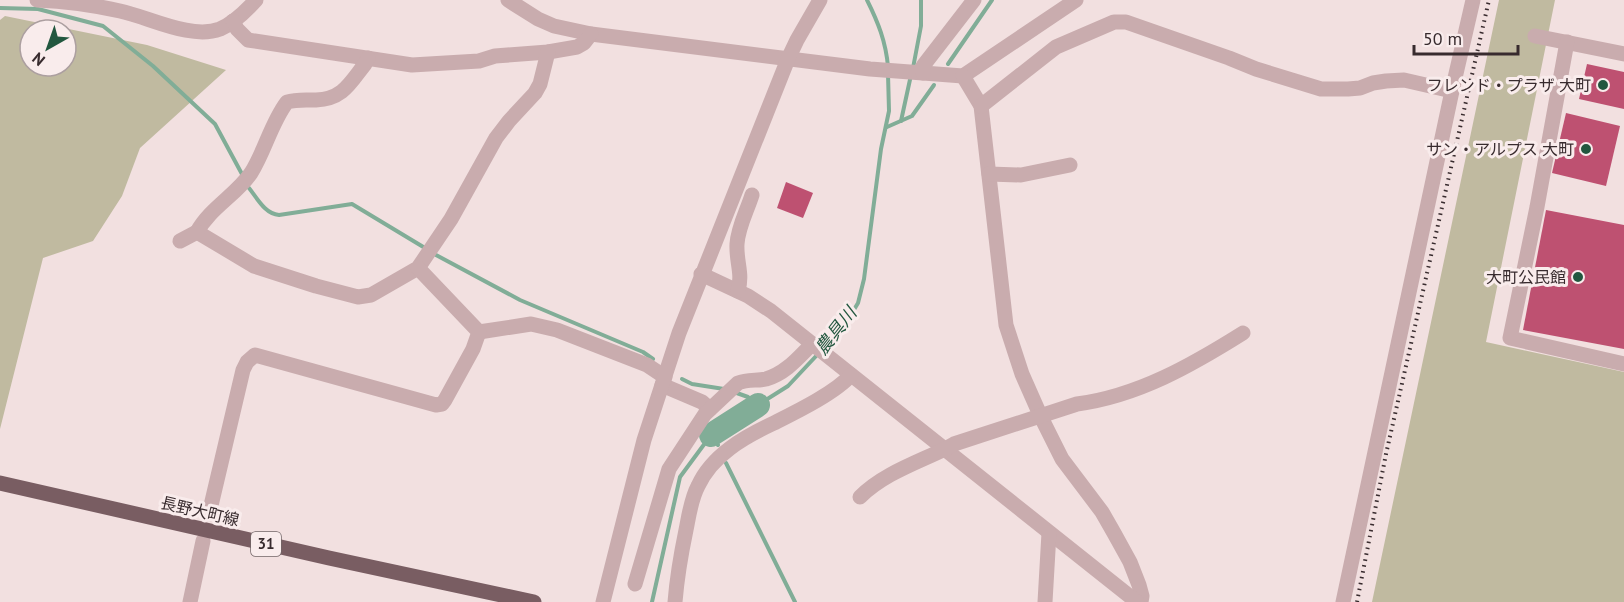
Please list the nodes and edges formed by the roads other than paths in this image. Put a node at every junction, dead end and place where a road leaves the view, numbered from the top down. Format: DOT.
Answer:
graph roads {
  1 [pos="37,0"];
  2 [pos="256,0"];
  3 [pos="508,0"];
  4 [pos="820,0"];
  5 [pos="974,0"];
  6 [pos="1076,0"];
  7 [pos="1473,0"];
  8 [pos="233,21"];
  9 [pos="591,34"];
  10 [pos="1535,36"];
  11 [pos="1567,42"];
  12 [pos="548,52"];
  13 [pos="1624,54"];
  14 [pos="368,58"];
  15 [pos="788,59"];
  16 [pos="919,73"];
  17 [pos="963,76"];
  18 [pos="1452,91"];
  19 [pos="981,106"];
  20 [pos="1070,165"];
  21 [pos="989,174"];
  22 [pos="752,195"];
  23 [pos="197,232"];
  24 [pos="180,241"];
  25 [pos="418,268"];
  26 [pos="702,274"];
  27 [pos="738,291"];
  28 [pos="480,332"];
  29 [pos="1243,333"];
  30 [pos="814,346"];
  31 [pos="1624,364"];
  32 [pos="848,373"];
  33 [pos="663,381"];
  34 [pos="710,409"];
  35 [pos="1041,417"];
  36 [pos="945,449"];
  37 [pos="0,483"];
  38 [pos="860,497"];
  39 [pos="209,514"];
  40 [pos="1049,533"];
  41 [pos="203,541"];
  42 [pos="635,584"];
  43 [pos="190,602"];
  44 [pos="534,602"];
  45 [pos="603,602"];
  46 [pos="675,602"];
  47 [pos="1045,602"];
  48 [pos="1139,602"];
  49 [pos="1343,602"];
  1 -- 8 [label="street"];
  2 -- 8 [label="street"];
  3 -- 9 [label="street"];
  4 -- 15 [label="street"];
  5 -- 16 [label="street"];
  6 -- 17 [label="street"];
  7 -- 18 [label="street"];
  8 -- 14 [label="street"];
  9 -- 12 [label="street"];
  9 -- 15 [label="street"];
  10 -- 11 [label="street"];
  11 -- 13 [label="street"];
  11 -- 31 [label="street"];
  12 -- 14 [label="street"];
  12 -- 25 [label="street"];
  14 -- 23 [label="street"];
  15 -- 16 [label="street"];
  15 -- 26 [label="street"];
  16 -- 17 [label="street"];
  17 -- 19 [label="street"];
  18 -- 19 [label="street"];
  18 -- 49 [label="street"];
  19 -- 21 [label="street"];
  20 -- 21 [label="street"];
  21 -- 35 [label="street"];
  22 -- 27 [label="street"];
  23 -- 24 [label="street"];
  23 -- 25 [label="street"];
  25 -- 28 [label="street"];
  26 -- 27 [label="street"];
  26 -- 33 [label="street"];
  27 -- 30 [label="street"];
  28 -- 33 [label="street"];
  28 -- 39 [label="street"];
  29 -- 35 [label="street"];
  30 -- 32 [label="street"];
  30 -- 34 [label="street"];
  32 -- 36 [label="street"];
  32 -- 46 [label="street"];
  33 -- 34 [label="street"];
  33 -- 45 [label="street"];
  34 -- 42 [label="street"];
  35 -- 36 [label="street"];
  35 -- 48 [label="street"];
  36 -- 38 [label="street"];
  36 -- 40 [label="street"];
  37 -- 44 [label="main road, 長野大町線 / 31"];
  40 -- 47 [label="street"];
  40 -- 48 [label="street"];
  41 -- 43 [label="street"];
}
